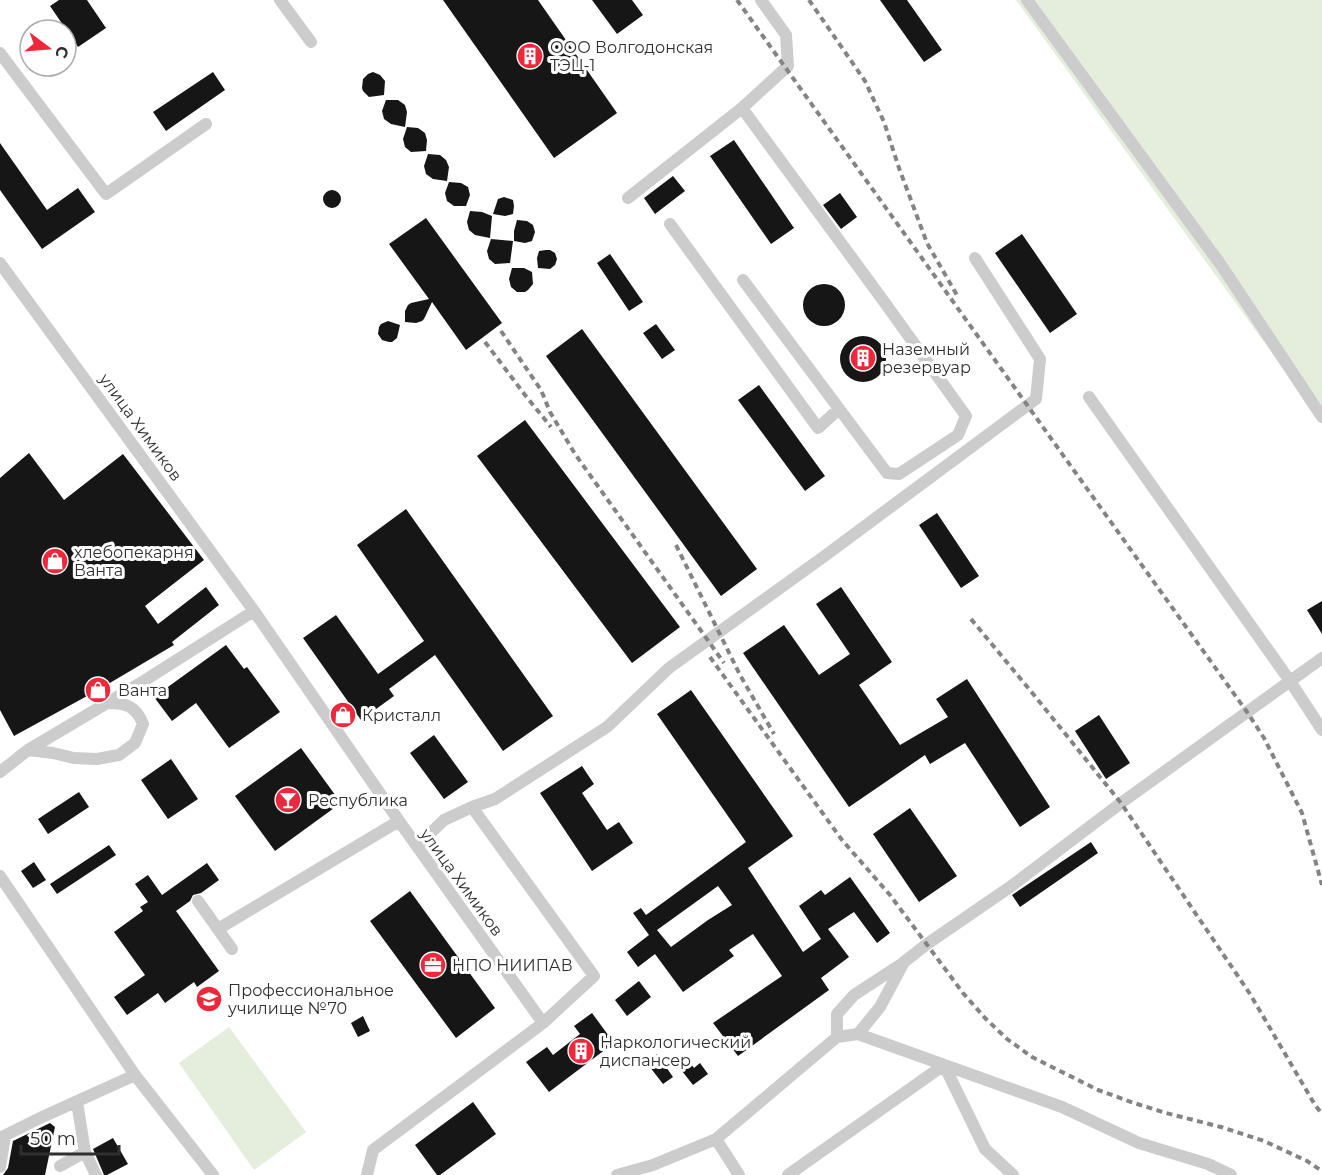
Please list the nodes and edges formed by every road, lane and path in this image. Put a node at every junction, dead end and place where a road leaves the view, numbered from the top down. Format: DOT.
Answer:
graph roads {
  1 [pos="280,0"];
  2 [pos="761,0"];
  3 [pos="1027,0"];
  4 [pos="311,42"];
  5 [pos="0,53"];
  6 [pos="742,108"];
  7 [pos="206,124"];
  8 [pos="628,198"];
  9 [pos="670,224"];
  10 [pos="975,258"];
  11 [pos="1,264"];
  12 [pos="743,280"];
  13 [pos="1089,397"];
  14 [pos="839,409"];
  15 [pos="1322,417"];
  16 [pos="899,474"];
  17 [pos="911,492"];
  18 [pos="254,611"];
  19 [pos="1322,658"];
  20 [pos="1290,681"];
  21 [pos="108,702"];
  22 [pos="1322,730"];
  23 [pos="28,750"];
  24 [pos="0,772"];
  25 [pos="472,807"];
  26 [pos="399,821"];
  27 [pos="417,846"];
  28 [pos="0,876"];
  29 [pos="198,901"];
  30 [pos="218,929"];
  31 [pos="232,949"];
  32 [pos="904,962"];
  33 [pos="543,1023"];
  34 [pos="858,1034"];
  35 [pos="837,1037"];
  36 [pos="944,1065"];
  37 [pos="135,1076"];
  38 [pos="77,1102"];
  39 [pos="3,1137"];
  40 [pos="716,1139"];
  41 [pos="85,1152"];
  42 [pos="60,1166"];
  43 [pos="0,1167"];
  44 [pos="96,1175"];
  45 [pos="213,1175"];
  46 [pos="367,1175"];
  47 [pos="617,1175"];
  48 [pos="739,1175"];
  49 [pos="788,1175"];
  50 [pos="1013,1175"];
  51 [pos="1231,1175"];
  1 -- 4 [label="street"];
  2 -- 6 [label="street"];
  3 -- 15 [label="street"];
  5 -- 7 [label="street"];
  6 -- 8 [label="street"];
  6 -- 16 [label="street"];
  9 -- 14 [label="street"];
  10 -- 17 [label="street"];
  11 -- 18 [label="street, улица Химиков"];
  12 -- 14 [label="street"];
  13 -- 20 [label="street"];
  14 -- 16 [label="street"];
  16 -- 17 [label="street"];
  17 -- 25 [label="street"];
  18 -- 21 [label="street"];
  18 -- 26 [label="street, улица Химиков"];
  19 -- 20 [label="street"];
  20 -- 22 [label="street"];
  20 -- 32 [label="street"];
  21 -- 23 [label="street"];
  21 -- 23 [label="street"];
  23 -- 24 [label="street"];
  25 -- 27 [label="street"];
  25 -- 33 [label="street"];
  26 -- 27 [label="street, улица Химиков"];
  26 -- 30 [label="street"];
  27 -- 33 [label="street, улица Химиков"];
  28 -- 37 [label="street"];
  29 -- 30 [label="street"];
  30 -- 31 [label="street"];
  32 -- 34 [label="street"];
  32 -- 35 [label="street"];
  33 -- 46 [label="street"];
  34 -- 35 [label="street"];
  34 -- 36 [label="street"];
  35 -- 40 [label="street"];
  36 -- 49 [label="street"];
  36 -- 50 [label="street"];
  36 -- 51 [label="street"];
  37 -- 38 [label="street"];
  37 -- 45 [label="street"];
  38 -- 39 [label="street"];
  38 -- 41 [label="street"];
  39 -- 43 [label="street"];
  40 -- 47 [label="street"];
  40 -- 48 [label="street"];
  41 -- 42 [label="street"];
  41 -- 44 [label="street"];
}
